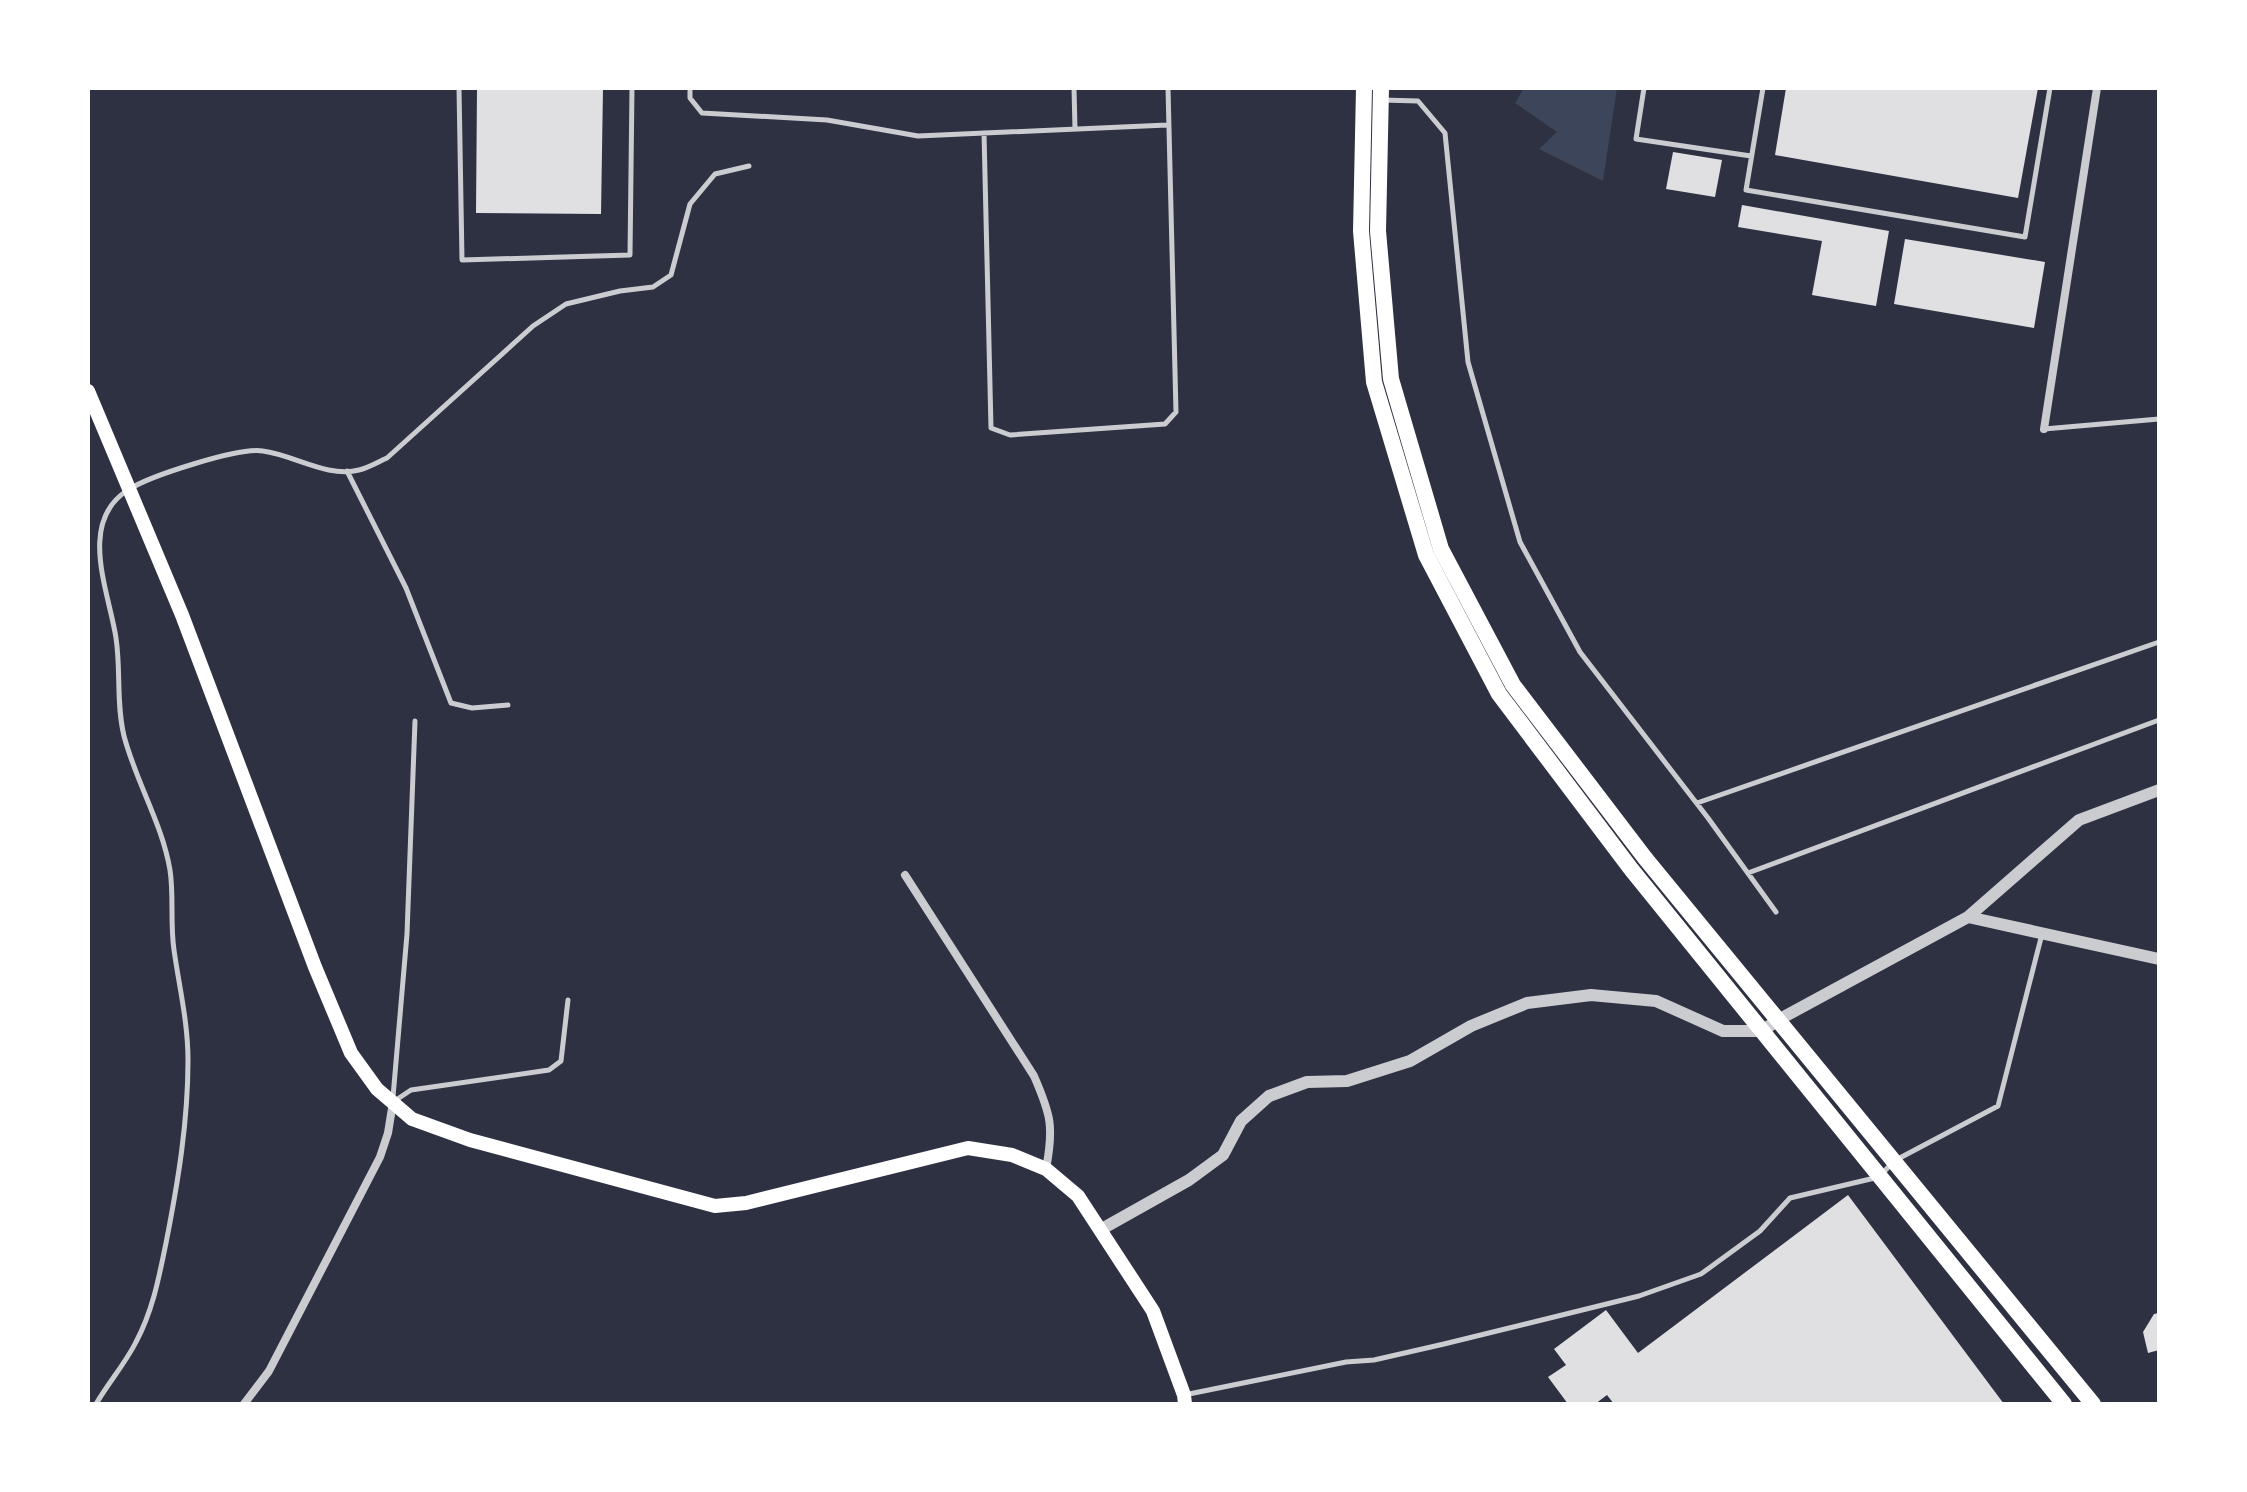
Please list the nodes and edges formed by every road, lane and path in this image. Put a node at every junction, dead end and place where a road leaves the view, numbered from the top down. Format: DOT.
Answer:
graph roads {
  1 [pos="459,88"];
  2 [pos="632,88"];
  3 [pos="690,88"];
  4 [pos="1074,88"];
  5 [pos="1168,88"];
  6 [pos="1364,88"];
  7 [pos="1644,88"];
  8 [pos="1763,88"];
  9 [pos="2050,88"];
  10 [pos="2097,88"];
  11 [pos="1381,94"];
  12 [pos="1167,125"];
  13 [pos="1075,129"];
  14 [pos="984,133"];
  15 [pos="1751,156"];
  16 [pos="749,166"];
  17 [pos="88,391"];
  18 [pos="2159,419"];
  19 [pos="2044,429"];
  20 [pos="347,471"];
  21 [pos="129,489"];
  22 [pos="2159,642"];
  23 [pos="508,705"];
  24 [pos="2159,720"];
  25 [pos="415,721"];
  26 [pos="2159,790"];
  27 [pos="1697,803"];
  28 [pos="1748,873"];
  29 [pos="905,875"];
  30 [pos="1776,912"];
  31 [pos="1968,917"];
  32 [pos="2043,933"];
  33 [pos="2159,959"];
  34 [pos="568,1000"];
  35 [pos="1778,1020"];
  36 [pos="1762,1031"];
  37 [pos="393,1102"];
  38 [pos="1894,1161"];
  39 [pos="1046,1169"];
  40 [pos="1879,1177"];
  41 [pos="1100,1230"];
  42 [pos="1185,1399"];
  43 [pos="96,1404"];
  44 [pos="244,1404"];
  45 [pos="2064,1404"];
  46 [pos="2093,1404"];
  1 -- 2 [label="lane"];
  3 -- 14 [label="lane"];
  4 -- 13 [label="lane"];
  5 -- 12 [label="lane"];
  6 -- 36 [label="highway"];
  7 -- 15 [label="lane"];
  8 -- 15 [label="lane"];
  9 -- 15 [label="lane"];
  10 -- 19 [label="street"];
  11 -- 27 [label="lane"];
  11 -- 35 [label="highway"];
  12 -- 13 [label="lane"];
  12 -- 14 [label="lane"];
  13 -- 14 [label="lane"];
  16 -- 20 [label="lane"];
  17 -- 21 [label="main road"];
  18 -- 19 [label="lane"];
  20 -- 21 [label="lane"];
  20 -- 23 [label="lane"];
  21 -- 37 [label="main road"];
  21 -- 43 [label="lane"];
  22 -- 27 [label="lane"];
  24 -- 28 [label="lane"];
  25 -- 37 [label="lane"];
  26 -- 31 [label="street"];
  27 -- 28 [label="lane"];
  28 -- 30 [label="lane"];
  29 -- 39 [label="street"];
  31 -- 32 [label="street"];
  31 -- 35 [label="street"];
  32 -- 33 [label="street"];
  32 -- 38 [label="lane"];
  34 -- 37 [label="lane"];
  35 -- 36 [label="street"];
  35 -- 38 [label="highway"];
  36 -- 40 [label="highway"];
  36 -- 41 [label="street"];
  37 -- 39 [label="main road"];
  37 -- 44 [label="street"];
  38 -- 40 [label="lane"];
  38 -- 46 [label="highway"];
  39 -- 41 [label="main road"];
  40 -- 42 [label="lane"];
  40 -- 45 [label="highway"];
  41 -- 42 [label="main road"];
}
